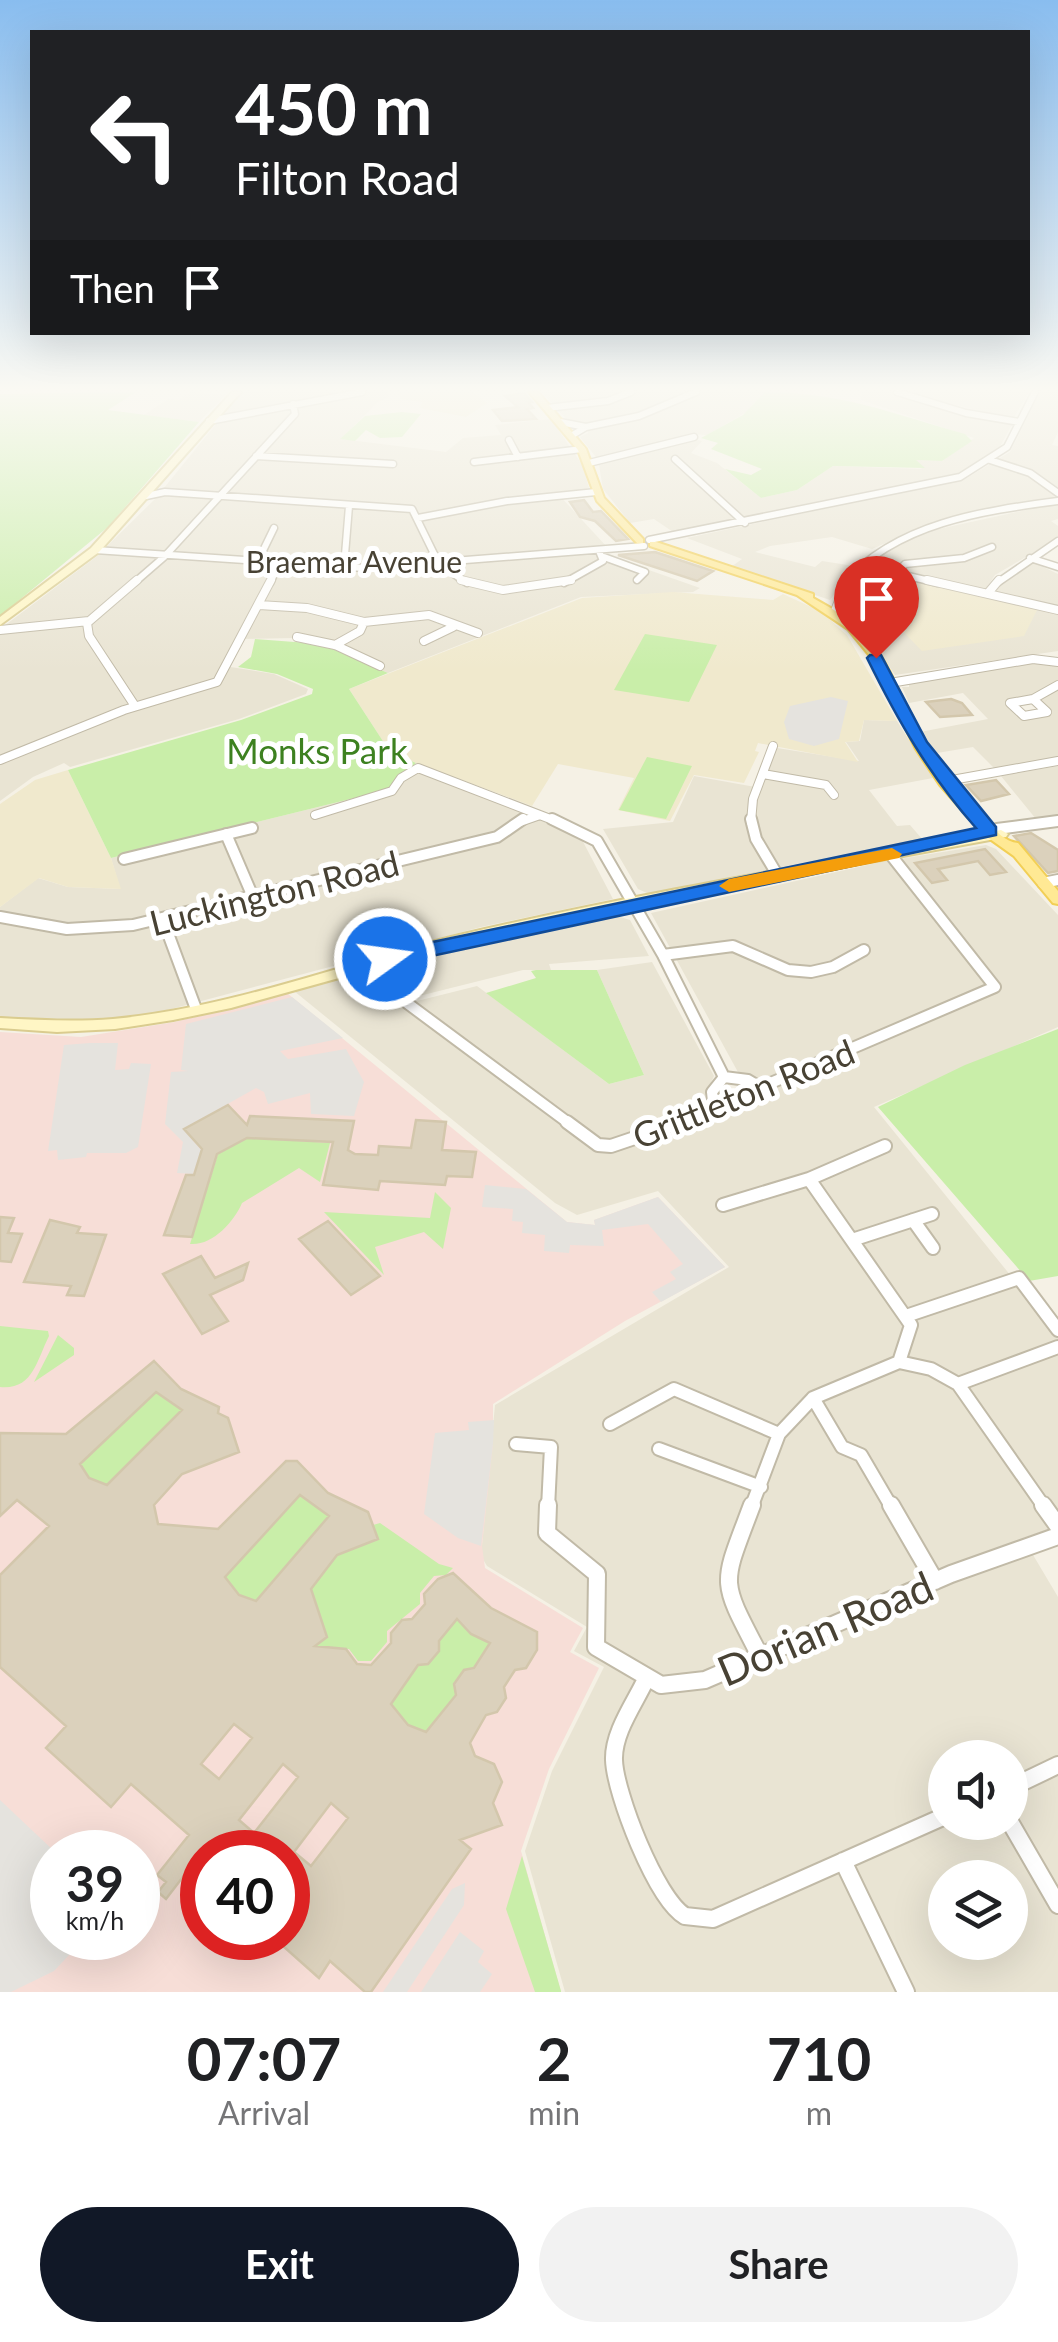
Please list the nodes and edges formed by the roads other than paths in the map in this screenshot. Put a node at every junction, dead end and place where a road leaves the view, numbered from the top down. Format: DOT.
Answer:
graph roads {
  1 [pos="160,485"];
  2 [pos="230,485"];
  3 [pos="594,485"];
  4 [pos="703,485"];
  5 [pos="927,485"];
  6 [pos="155,492"];
  7 [pos="596,492"];
  8 [pos="220,496"];
  9 [pos="1058,500"];
  10 [pos="349,506"];
  11 [pos="418,518"];
  12 [pos="745,523"];
  13 [pos="274,528"];
  14 [pos="1058,541"];
  15 [pos="647,543"];
  16 [pos="992,547"];
  17 [pos="95,550"];
  18 [pos="602,554"];
  19 [pos="164,557"];
  20 [pos="1030,558"];
  21 [pos="257,564"];
  22 [pos="279,564"];
  23 [pos="439,564"];
  24 [pos="861,565"];
  25 [pos="344,567"];
  26 [pos="1058,567"];
  27 [pos="897,573"];
  28 [pos="637,580"];
  29 [pos="988,593"];
  30 [pos="800,594"];
  31 [pos="838,597"];
  32 [pos="820,602"];
  33 [pos="259,605"];
  34 [pos="1058,610"];
  35 [pos="836,613"];
  36 [pos="89,621"];
  37 [pos="364,622"];
  38 [pos="3,626"];
  39 [pos="452,627"];
  40 [pos="478,633"];
  41 [pos="297,637"];
  42 [pos="424,641"];
  43 [pos="335,645"];
  44 [pos="1058,662"];
  45 [pos="380,666"];
  46 [pos="890,683"];
  47 [pos="1058,685"];
  48 [pos="1033,700"];
  49 [pos="134,706"];
  50 [pos="772,746"];
  51 [pos="0,760"];
  52 [pos="1058,761"];
  53 [pos="763,774"];
  54 [pos="947,777"];
  55 [pos="834,795"];
  56 [pos="320,811"];
  57 [pos="540,815"];
  58 [pos="1058,820"];
  59 [pos="252,828"];
  60 [pos="999,832"];
  61 [pos="226,834"];
  62 [pos="890,854"];
  63 [pos="124,859"];
  64 [pos="778,876"];
  65 [pos="1050,882"];
  66 [pos="253,897"];
  67 [pos="1058,900"];
  68 [pos="635,905"];
  69 [pos="0,918"];
  70 [pos="163,920"];
  71 [pos="864,950"];
  72 [pos="664,956"];
  73 [pos="385,959"];
  74 [pos="196,1009"];
  75 [pos="0,1024"];
  76 [pos="724,1077"];
  77 [pos="763,1089"];
  78 [pos="714,1111"];
  79 [pos="885,1146"];
  80 [pos="809,1179"];
  81 [pos="722,1205"];
  82 [pos="932,1214"];
  83 [pos="913,1220"];
  84 [pos="852,1240"];
  85 [pos="933,1248"];
  86 [pos="909,1321"];
  87 [pos="1058,1330"];
  88 [pos="1058,1347"];
  89 [pos="899,1362"];
  90 [pos="958,1384"];
  91 [pos="813,1398"];
  92 [pos="610,1424"];
  93 [pos="778,1434"];
  94 [pos="516,1444"];
  95 [pos="659,1450"];
  96 [pos="761,1487"];
  97 [pos="1058,1526"];
  98 [pos="1058,1536"];
  99 [pos="935,1580"];
  100 [pos="760,1656"];
  101 [pos="646,1679"];
  102 [pos="1058,1766"];
  103 [pos="1028,1780"];
  104 [pos="928,1824"];
  105 [pos="1020,1840"];
  106 [pos="844,1861"];
  107 [pos="1058,1905"];
  108 [pos="906,1992"];
  1 -- 6 [label="street"];
  2 -- 8 [label="street"];
  3 -- 7 [label="main road"];
  4 -- 12 [label="street"];
  5 -- 12 [label="street, Braemar Avenue"];
  6 -- 8 [label="street"];
  6 -- 17 [label="street"];
  7 -- 11 [label="street"];
  7 -- 15 [label="main road"];
  8 -- 10 [label="street"];
  8 -- 19 [label="street"];
  9 -- 24 [label="street"];
  10 -- 11 [label="street"];
  10 -- 25 [label="street"];
  11 -- 23 [label="street"];
  12 -- 15 [label="street, Braemar Avenue"];
  13 -- 21 [label="street"];
  14 -- 20 [label="street"];
  15 -- 18 [label="street, Braemar Avenue"];
  15 -- 30 [label="main road"];
  16 -- 27 [label="street"];
  17 -- 19 [label="street, Braemar Avenue"];
  17 -- 38 [label="street"];
  18 -- 23 [label="street, Braemar Avenue"];
  18 -- 23 [label="street"];
  18 -- 28 [label="street"];
  19 -- 21 [label="street, Braemar Avenue"];
  19 -- 36 [label="street"];
  20 -- 26 [label="street"];
  20 -- 29 [label="street"];
  21 -- 22 [label="street, Braemar Avenue"];
  22 -- 25 [label="street, Braemar Avenue"];
  22 -- 33 [label="street"];
  23 -- 25 [label="street, Braemar Avenue"];
  24 -- 27 [label="street"];
  24 -- 31 [label="street"];
  27 -- 29 [label="street"];
  29 -- 34 [label="street"];
  30 -- 32 [label="main road"];
  30 -- 35 [label="main road"];
  31 -- 32 [label="street"];
  31 -- 35 [label="street"];
  32 -- 35 [label="main road"];
  33 -- 37 [label="street"];
  33 -- 49 [label="street"];
  35 -- 46 [label="main road"];
  36 -- 38 [label="street"];
  36 -- 49 [label="street"];
  37 -- 39 [label="street"];
  37 -- 43 [label="street"];
  39 -- 40 [label="street"];
  39 -- 42 [label="street"];
  41 -- 43 [label="street"];
  43 -- 45 [label="street"];
  44 -- 46 [label="street"];
  46 -- 54 [label="main road"];
  47 -- 48 [label="street"];
  49 -- 51 [label="street"];
  50 -- 53 [label="street"];
  52 -- 54 [label="street"];
  53 -- 55 [label="street"];
  53 -- 64 [label="street"];
  54 -- 60 [label="main road"];
  56 -- 57 [label="street"];
  57 -- 66 [label="street, Luckington Road"];
  57 -- 68 [label="street"];
  58 -- 60 [label="street"];
  59 -- 61 [label="street"];
  60 -- 62 [label="street"];
  60 -- 65 [label="main road"];
  61 -- 63 [label="street"];
  61 -- 66 [label="street"];
  62 -- 64 [label="street"];
  62 -- 77 [label="street, Grittleton Road"];
  64 -- 68 [label="street"];
  65 -- 67 [label="main road"];
  66 -- 70 [label="street, Luckington Road"];
  68 -- 72 [label="street"];
  68 -- 73 [label="street"];
  69 -- 70 [label="street, Luckington Road"];
  70 -- 74 [label="street"];
  71 -- 72 [label="street"];
  72 -- 76 [label="street"];
  73 -- 74 [label="street"];
  73 -- 78 [label="street, Grittleton Road"];
  74 -- 75 [label="street"];
  76 -- 77 [label="street"];
  76 -- 78 [label="street"];
  77 -- 78 [label="street, Grittleton Road"];
  79 -- 80 [label="street"];
  80 -- 81 [label="street"];
  80 -- 84 [label="street"];
  82 -- 83 [label="street"];
  83 -- 84 [label="street"];
  83 -- 85 [label="street"];
  84 -- 86 [label="street"];
  86 -- 87 [label="street"];
  86 -- 89 [label="street"];
  88 -- 90 [label="street"];
  89 -- 90 [label="street"];
  89 -- 91 [label="street"];
  90 -- 97 [label="street"];
  91 -- 93 [label="street"];
  91 -- 99 [label="street"];
  92 -- 93 [label="street"];
  93 -- 96 [label="street"];
  94 -- 101 [label="street, Dorian Road"];
  95 -- 96 [label="street"];
  96 -- 100 [label="street"];
  98 -- 99 [label="street, Dorian Road"];
  99 -- 100 [label="street, Dorian Road"];
  100 -- 101 [label="street, Dorian Road"];
  101 -- 106 [label="street"];
  102 -- 103 [label="street"];
  104 -- 106 [label="street"];
  105 -- 107 [label="street"];
  106 -- 108 [label="street"];
}
